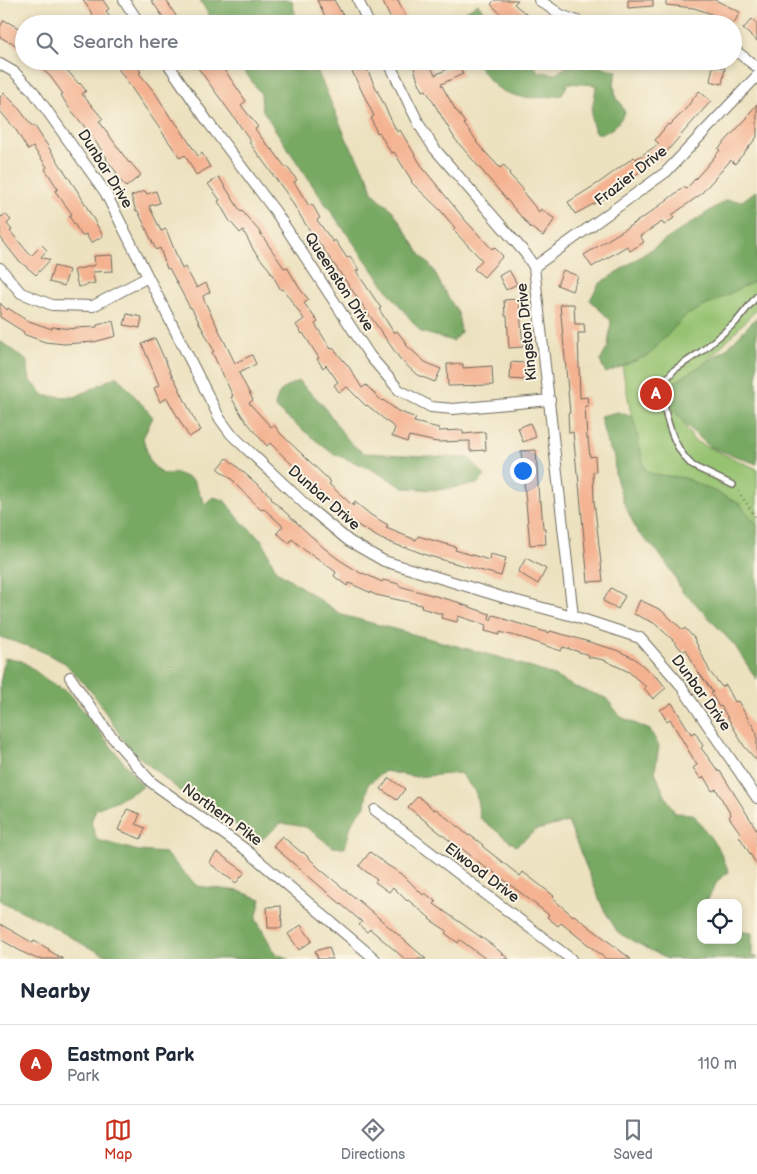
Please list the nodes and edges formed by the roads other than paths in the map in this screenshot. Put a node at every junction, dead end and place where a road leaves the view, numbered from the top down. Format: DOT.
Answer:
graph roads {
  1 [pos="124,0"];
  2 [pos="358,0"];
  3 [pos="539,0"];
  4 [pos="134,15"];
  5 [pos="365,15"];
  6 [pos="561,15"];
  7 [pos="742,56"];
  8 [pos="0,64"];
  9 [pos="757,67"];
  10 [pos="172,70"];
  11 [pos="392,70"];
  12 [pos="757,76"];
  13 [pos="534,267"];
  14 [pos="0,268"];
  15 [pos="148,277"];
  16 [pos="757,296"];
  17 [pos="550,400"];
  18 [pos="733,485"];
  19 [pos="572,616"];
  20 [pos="70,678"];
  21 [pos="757,798"];
  22 [pos="375,810"];
  23 [pos="375,959"];
  24 [pos="571,959"];
  1 -- 4 [label="street"];
  2 -- 5 [label="street"];
  3 -- 6 [label="street"];
  7 -- 9 [label="street"];
  8 -- 15 [label="street, Dunbar Drive"];
  10 -- 17 [label="street, Queenston Drive"];
  11 -- 13 [label="street, Kingston Drive"];
  12 -- 13 [label="street, Frazier Drive"];
  13 -- 17 [label="street, Kingston Drive"];
  14 -- 15 [label="street"];
  15 -- 19 [label="street, Dunbar Drive"];
  16 -- 18 [label="lane"];
  17 -- 19 [label="street, Kingston Drive"];
  19 -- 21 [label="street, Dunbar Drive"];
  20 -- 23 [label="street, Northern Pike"];
  22 -- 24 [label="street, Elwood Drive"];
}
